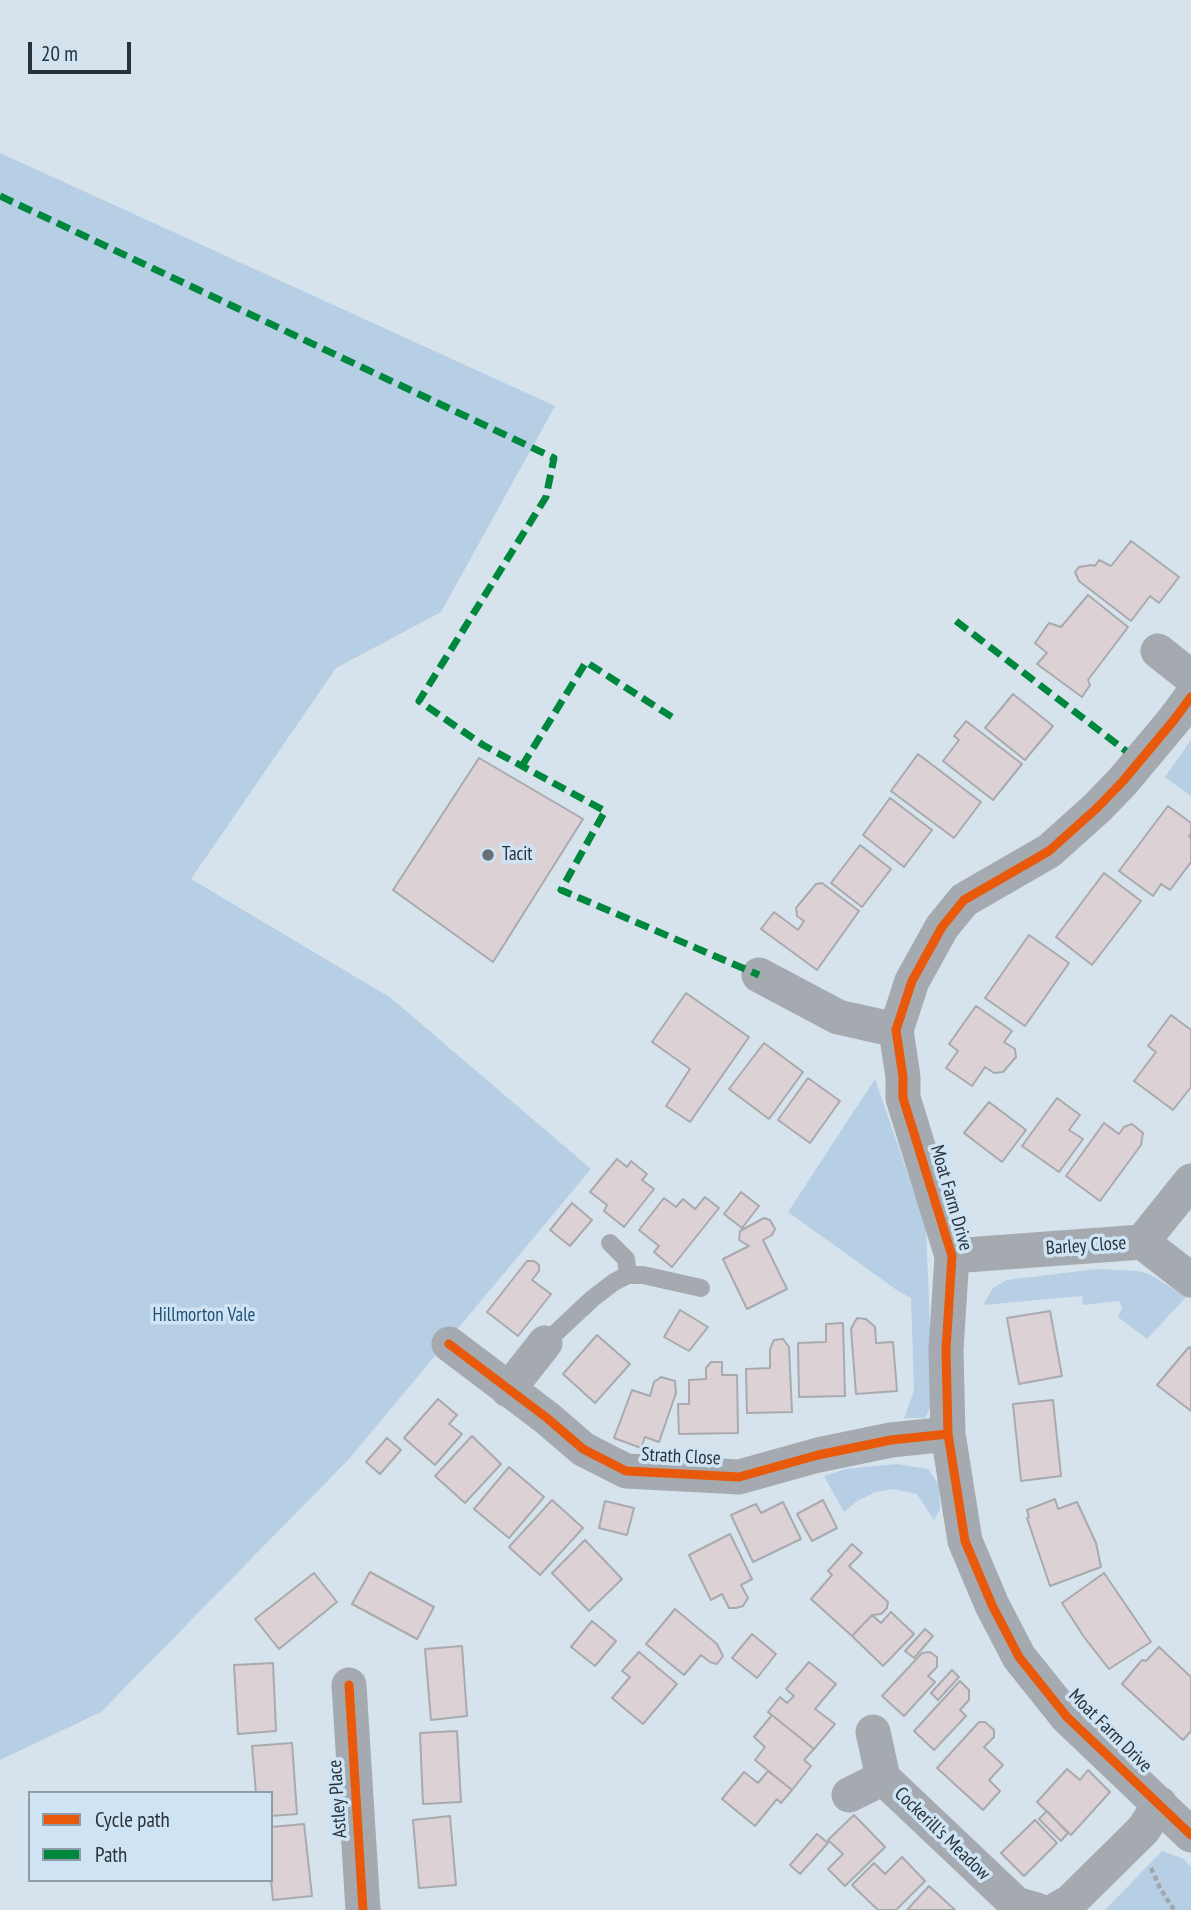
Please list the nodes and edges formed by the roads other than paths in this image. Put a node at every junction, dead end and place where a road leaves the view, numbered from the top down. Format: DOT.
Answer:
graph roads {
  1 [pos="1158,651"];
  2 [pos="1191,677"];
  3 [pos="1191,697"];
  4 [pos="760,975"];
  5 [pos="897,1030"];
  6 [pos="1191,1181"];
  7 [pos="1142,1242"];
  8 [pos="610,1243"];
  9 [pos="953,1256"];
  10 [pos="628,1275"];
  11 [pos="1191,1280"];
  12 [pos="701,1288"];
  13 [pos="545,1343"];
  14 [pos="449,1344"];
  15 [pos="508,1390"];
  16 [pos="948,1434"];
  17 [pos="349,1685"];
  18 [pos="873,1732"];
  19 [pos="883,1778"];
  20 [pos="849,1795"];
  21 [pos="1160,1804"];
  22 [pos="1191,1835"];
  23 [pos="363,1910"];
  24 [pos="1037,1910"];
  25 [pos="1056,1910"];
  1 -- 2 [label="street"];
  3 -- 5 [label="street, Moat Farm Drive"];
  4 -- 5 [label="street"];
  5 -- 9 [label="street, Moat Farm Drive"];
  6 -- 7 [label="street, Barley Close"];
  7 -- 9 [label="street, Barley Close"];
  7 -- 11 [label="street"];
  8 -- 10 [label="lane"];
  9 -- 16 [label="street, Moat Farm Drive"];
  10 -- 12 [label="lane"];
  10 -- 13 [label="lane"];
  13 -- 15 [label="street"];
  14 -- 15 [label="street, Strath Close"];
  15 -- 16 [label="street, Strath Close"];
  16 -- 21 [label="street, Moat Farm Drive"];
  17 -- 23 [label="street, Astley Place"];
  18 -- 19 [label="street, Cockerill's Meadow"];
  19 -- 20 [label="street, Cockerill's Meadow"];
  19 -- 24 [label="street, Cockerill's Meadow"];
  21 -- 22 [label="street, Moat Farm Drive"];
  21 -- 25 [label="street"];
}
